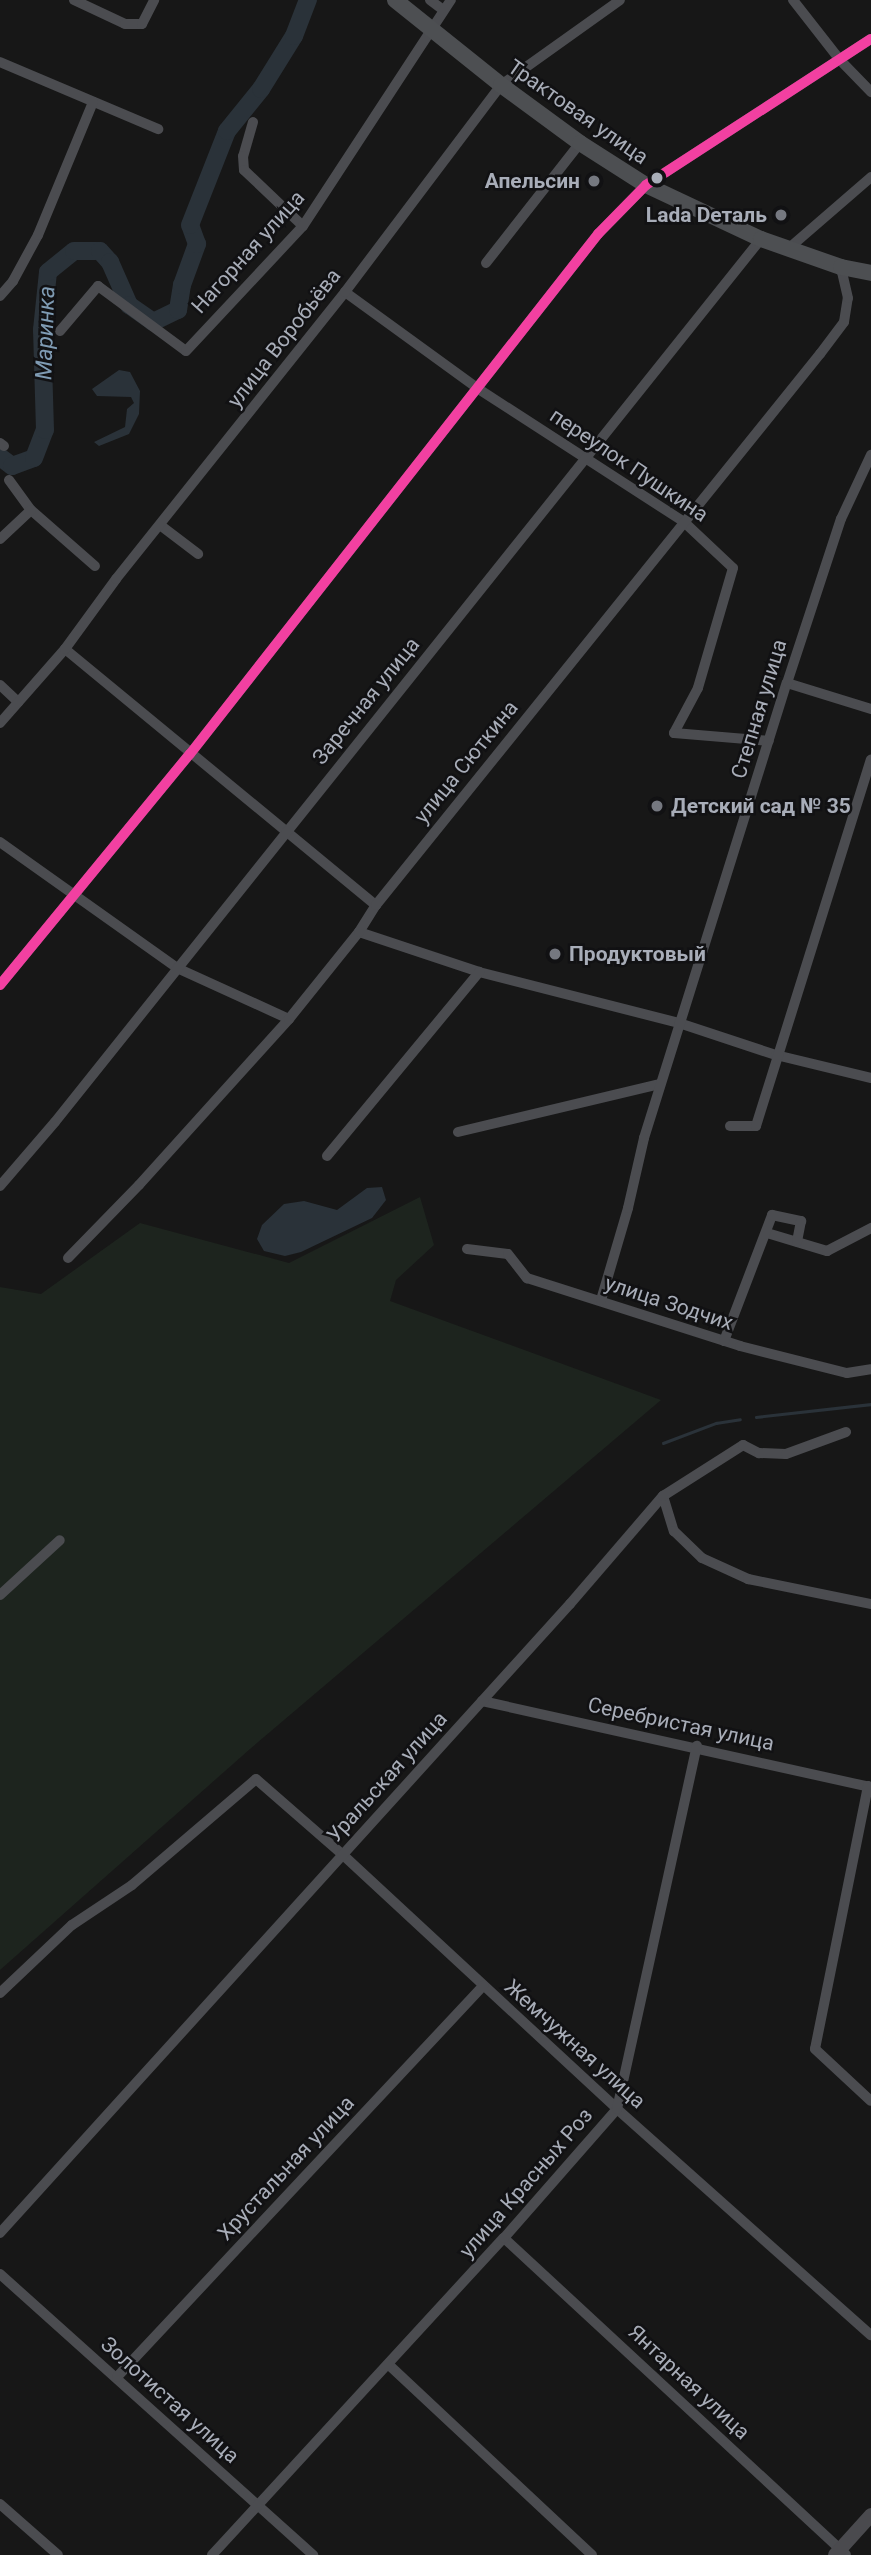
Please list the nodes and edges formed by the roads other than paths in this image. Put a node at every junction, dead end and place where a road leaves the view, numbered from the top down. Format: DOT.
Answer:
graph roads {
  1 [pos="74,0"];
  2 [pos="154,0"];
  3 [pos="396,0"];
  4 [pos="430,0"];
  5 [pos="451,0"];
  6 [pos="620,0"];
  7 [pos="793,0"];
  8 [pos="442,9"];
  9 [pos="431,29"];
  10 [pos="871,40"];
  11 [pos="840,60"];
  12 [pos="0,62"];
  13 [pos="501,85"];
  14 [pos="871,92"];
  15 [pos="93,102"];
  16 [pos="253,122"];
  17 [pos="158,129"];
  18 [pos="580,143"];
  19 [pos="871,177"];
  20 [pos="646,185"];
  21 [pos="303,226"];
  22 [pos="761,239"];
  23 [pos="788,249"];
  24 [pos="486,262"];
  25 [pos="841,267"];
  26 [pos="871,273"];
  27 [pos="345,292"];
  28 [pos="0,296"];
  29 [pos="60,331"];
  30 [pos="477,388"];
  31 [pos="871,455"];
  32 [pos="587,457"];
  33 [pos="9,480"];
  34 [pos="31,510"];
  35 [pos="684,522"];
  36 [pos="160,525"];
  37 [pos="0,539"];
  38 [pos="198,554"];
  39 [pos="95,566"];
  40 [pos="65,649"];
  41 [pos="787,683"];
  42 [pos="0,684"];
  43 [pos="18,702"];
  44 [pos="871,709"];
  45 [pos="0,723"];
  46 [pos="769,741"];
  47 [pos="190,754"];
  48 [pos="871,760"];
  49 [pos="287,830"];
  50 [pos="0,842"];
  51 [pos="72,896"];
  52 [pos="376,905"];
  53 [pos="359,932"];
  54 [pos="177,968"];
  55 [pos="479,972"];
  56 [pos="0,985"];
  57 [pos="289,1019"];
  58 [pos="679,1023"];
  59 [pos="776,1055"];
  60 [pos="871,1078"];
  61 [pos="660,1084"];
  62 [pos="730,1126"];
  63 [pos="458,1132"];
  64 [pos="327,1156"];
  65 [pos="0,1186"];
  66 [pos="871,1228"];
  67 [pos="767,1233"];
  68 [pos="797,1242"];
  69 [pos="467,1249"];
  70 [pos="68,1258"];
  71 [pos="601,1300"];
  72 [pos="724,1341"];
  73 [pos="871,1369"];
  74 [pos="846,1432"];
  75 [pos="663,1496"];
  76 [pos="61,1540"];
  77 [pos="0,1595"];
  78 [pos="871,1604"];
  79 [pos="482,1701"];
  80 [pos="696,1746"];
  81 [pos="870,1787"];
  82 [pos="342,1854"];
  83 [pos="483,1986"];
  84 [pos="0,1993"];
  85 [pos="871,2101"];
  86 [pos="617,2109"];
  87 [pos="0,2233"];
  88 [pos="504,2238"];
  89 [pos="0,2274"];
  90 [pos="871,2334"];
  91 [pos="389,2365"];
  92 [pos="117,2377"];
  93 [pos="0,2504"];
  94 [pos="255,2505"];
  95 [pos="871,2515"];
  96 [pos="840,2553"];
  97 [pos="58,2555"];
  98 [pos="212,2555"];
  99 [pos="313,2555"];
  100 [pos="592,2555"];
  1 -- 2 [label="street"];
  3 -- 9 [label="main road, Трактовая улица"];
  4 -- 8 [label="street"];
  5 -- 8 [label="street, Нагорная улица"];
  6 -- 13 [label="street, улица Воробьёва"];
  7 -- 11 [label="street"];
  8 -- 9 [label="street, Нагорная улица"];
  9 -- 13 [label="main road, Трактовая улица"];
  9 -- 21 [label="street, Нагорная улица"];
  10 -- 11 [label="street"];
  11 -- 14 [label="street"];
  11 -- 20 [label="street"];
  12 -- 15 [label="street"];
  13 -- 18 [label="main road, Трактовая улица"];
  13 -- 27 [label="street, улица Воробьёва"];
  15 -- 17 [label="street"];
  15 -- 28 [label="street"];
  16 -- 21 [label="street"];
  18 -- 20 [label="main road, Трактовая улица"];
  18 -- 24 [label="street"];
  19 -- 23 [label="street"];
  20 -- 22 [label="main road, Трактовая улица"];
  20 -- 30 [label="street"];
  21 -- 29 [label="street, Нагорная улица"];
  22 -- 23 [label="main road, Трактовая улица"];
  22 -- 32 [label="street, Заречная улица"];
  23 -- 25 [label="main road, Трактовая улица"];
  25 -- 26 [label="main road, Трактовая улица"];
  25 -- 35 [label="street, улица Сюткина"];
  27 -- 30 [label="street, переулок Пушкина"];
  27 -- 36 [label="street, улица Воробьёва"];
  30 -- 32 [label="street, переулок Пушкина"];
  30 -- 47 [label="street"];
  31 -- 41 [label="street, Степная улица"];
  32 -- 35 [label="street, переулок Пушкина"];
  32 -- 49 [label="street, Заречная улица"];
  33 -- 34 [label="street"];
  34 -- 37 [label="street"];
  34 -- 39 [label="street"];
  35 -- 46 [label="street, переулок Пушкина"];
  35 -- 52 [label="street, улица Сюткина"];
  36 -- 38 [label="street"];
  36 -- 40 [label="street, улица Воробьёва"];
  40 -- 43 [label="street, улица Воробьёва"];
  40 -- 47 [label="street"];
  41 -- 44 [label="street"];
  41 -- 46 [label="street, Степная улица"];
  42 -- 43 [label="street"];
  43 -- 45 [label="street, улица Воробьёва"];
  46 -- 58 [label="street, Степная улица"];
  47 -- 49 [label="street"];
  47 -- 51 [label="street"];
  48 -- 59 [label="street"];
  49 -- 52 [label="street"];
  49 -- 54 [label="street, Заречная улица"];
  50 -- 51 [label="street"];
  51 -- 54 [label="street"];
  51 -- 56 [label="street"];
  52 -- 53 [label="street, улица Сюткина"];
  53 -- 55 [label="street"];
  53 -- 57 [label="street, улица Сюткина"];
  54 -- 57 [label="street"];
  54 -- 65 [label="street, Заречная улица"];
  55 -- 58 [label="street"];
  55 -- 64 [label="street"];
  57 -- 70 [label="street, улица Сюткина"];
  58 -- 59 [label="street"];
  58 -- 61 [label="street, Степная улица"];
  59 -- 60 [label="street"];
  59 -- 62 [label="street"];
  61 -- 63 [label="street"];
  61 -- 71 [label="street, Степная улица"];
  66 -- 68 [label="street"];
  67 -- 68 [label="street"];
  67 -- 68 [label="street"];
  67 -- 72 [label="street"];
  69 -- 71 [label="street, улица Зодчих"];
  71 -- 72 [label="street, улица Зодчих"];
  72 -- 73 [label="street, улица Зодчих"];
  74 -- 75 [label="street, Уральская улица"];
  75 -- 78 [label="street"];
  75 -- 79 [label="street, Уральская улица"];
  76 -- 77 [label="street"];
  79 -- 80 [label="street, Серебристая улица"];
  79 -- 82 [label="street, Уральская улица"];
  80 -- 81 [label="street, Серебристая улица"];
  80 -- 86 [label="street, улица Красных Роз"];
  81 -- 85 [label="street"];
  82 -- 83 [label="street, Жемчужная улица"];
  82 -- 84 [label="street, Жемчужная улица"];
  82 -- 87 [label="street, Уральская улица"];
  83 -- 86 [label="street, Жемчужная улица"];
  83 -- 92 [label="street, Хрустальная улица"];
  86 -- 88 [label="street, улица Красных Роз"];
  86 -- 90 [label="street, Жемчужная улица"];
  88 -- 91 [label="street, улица Красных Роз"];
  88 -- 96 [label="street, Янтарная улица"];
  89 -- 92 [label="street, Золотистая улица"];
  91 -- 94 [label="street, улица Красных Роз"];
  91 -- 100 [label="street"];
  92 -- 94 [label="street, Золотистая улица"];
  93 -- 97 [label="street"];
  94 -- 98 [label="street, улица Красных Роз"];
  94 -- 99 [label="street, Золотистая улица"];
  95 -- 96 [label="street"];
}
